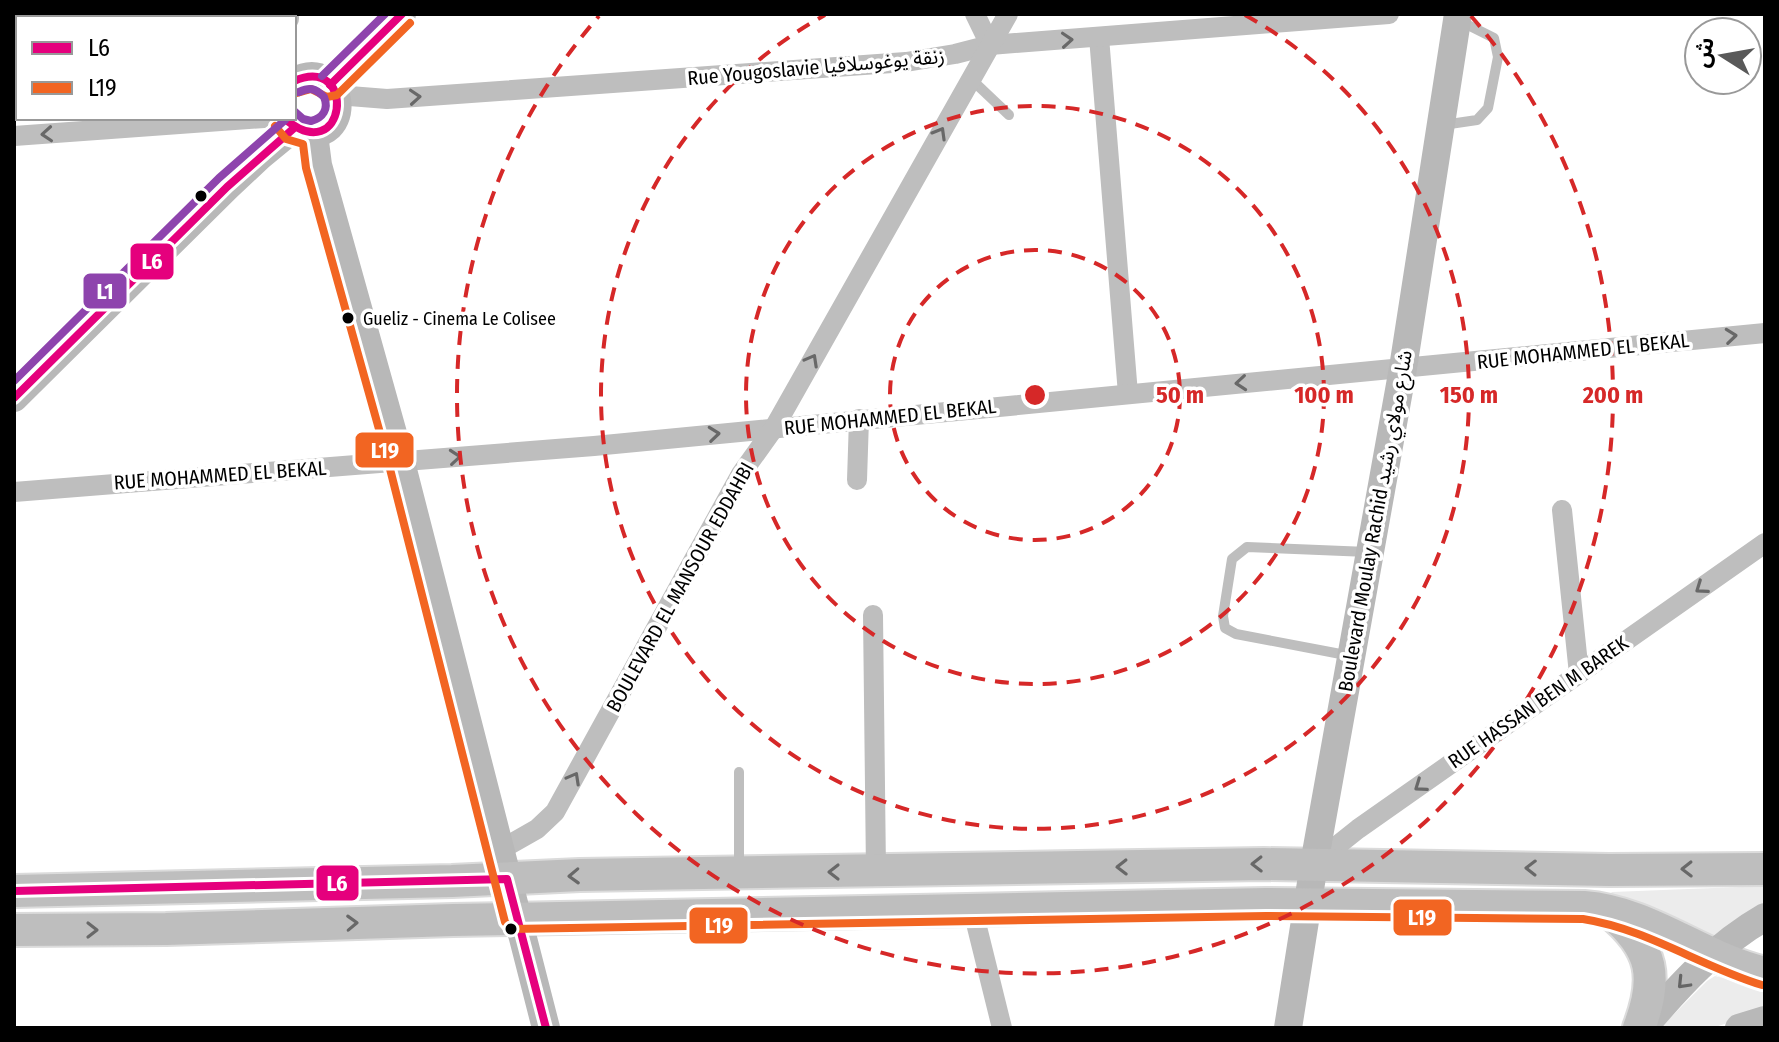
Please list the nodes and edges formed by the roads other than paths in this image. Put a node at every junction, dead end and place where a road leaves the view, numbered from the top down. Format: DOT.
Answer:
graph roads {
  1 [pos="402,14"];
  2 [pos="975,14"];
  3 [pos="1008,14"];
  4 [pos="1389,14"];
  5 [pos="1458,17"];
  6 [pos="1099,37"];
  7 [pos="990,45"];
  8 [pos="312,78"];
  9 [pos="971,79"];
  10 [pos="1009,115"];
  11 [pos="236,120"];
  12 [pos="1441,125"];
  13 [pos="297,127"];
  14 [pos="14,136"];
  15 [pos="1765,333"];
  16 [pos="1403,368"];
  17 [pos="1128,394"];
  18 [pos="14,398"];
  19 [pos="859,419"];
  20 [pos="774,428"];
  21 [pos="401,462"];
  22 [pos="857,480"];
  23 [pos="14,492"];
  24 [pos="1562,510"];
  25 [pos="1765,543"];
  26 [pos="1370,552"];
  27 [pos="873,615"];
  28 [pos="1351,656"];
  29 [pos="1579,674"];
  30 [pos="739,772"];
  31 [pos="503,864"];
  32 [pos="1314,864"];
  33 [pos="1765,869"];
  34 [pos="876,872"];
  35 [pos="739,873"];
  36 [pos="14,891"];
  37 [pos="1308,904"];
  38 [pos="1606,909"];
  39 [pos="973,911"];
  40 [pos="1765,917"];
  41 [pos="517,919"];
  42 [pos="14,930"];
  43 [pos="1713,955"];
  44 [pos="1765,973"];
  45 [pos="1765,1020"];
  46 [pos="546,1028"];
  47 [pos="1002,1028"];
  48 [pos="1288,1028"];
  49 [pos="1641,1028"];
  50 [pos="1739,1028"];
  1 -- 8 [label="main road"];
  2 -- 7 [label="street"];
  3 -- 7 [label="street, BOULEVARD EL MANSOUR EDDAHBI"];
  4 -- 6 [label="street, Rue Yougoslavie زنقة يوغوسلافيا"];
  5 -- 12 [label="main road, Boulevard Moulay Rachid شارع مولاي رشيد"];
  5 -- 12 [label="lane"];
  7 -- 6 [label="street, Rue Yougoslavie زنقة يوغوسلافيا, one-way"];
  6 -- 17 [label="street"];
  8 -- 7 [label="street, Rue Yougoslavie زنقة يوغوسلافيا, one-way"];
  7 -- 9 [label="street, BOULEVARD EL MANSOUR EDDAHBI"];
  8 -- 13 [label="main road"];
  9 -- 10 [label="lane"];
  20 -- 9 [label="street, BOULEVARD EL MANSOUR EDDAHBI, one-way"];
  11 -- 14 [label="street, one-way"];
  12 -- 16 [label="main road, Boulevard Moulay Rachid شارع مولاي رشيد"];
  13 -- 18 [label="main road"];
  13 -- 21 [label="main road"];
  16 -- 15 [label="street, RUE MOHAMMED EL BEKAL, one-way"];
  16 -- 17 [label="street, RUE MOHAMMED EL BEKAL, one-way"];
  16 -- 26 [label="main road, Boulevard Moulay Rachid شارع مولاي رشيد"];
  17 -- 19 [label="street, RUE MOHAMMED EL BEKAL"];
  19 -- 20 [label="street, RUE MOHAMMED EL BEKAL"];
  19 -- 22 [label="street"];
  21 -- 20 [label="street, RUE MOHAMMED EL BEKAL, one-way"];
  31 -- 20 [label="street, BOULEVARD EL MANSOUR EDDAHBI, one-way"];
  21 -- 23 [label="street, RUE MOHAMMED EL BEKAL"];
  21 -- 31 [label="main road"];
  24 -- 29 [label="street"];
  25 -- 29 [label="street, RUE HASSAN BEN M BAREK, one-way"];
  26 -- 28 [label="main road, Boulevard Moulay Rachid شارع مولاي رشيد"];
  26 -- 28 [label="lane"];
  27 -- 34 [label="street"];
  28 -- 32 [label="main road, Boulevard Moulay Rachid شارع مولاي رشيد"];
  29 -- 32 [label="street, RUE HASSAN BEN M BAREK, one-way"];
  30 -- 35 [label="lane"];
  35 -- 31 [label="main road, one-way"];
  31 -- 36 [label="main road"];
  31 -- 41 [label="main road"];
  33 -- 32 [label="main road, one-way"];
  32 -- 34 [label="main road, one-way"];
  32 -- 37 [label="main road, Boulevard Moulay Rachid شارع مولاي رشيد"];
  34 -- 35 [label="main road, one-way"];
  37 -- 38 [label="main road"];
  37 -- 39 [label="main road"];
  37 -- 48 [label="main road, Boulevard Moulay Rachid شارع مولاي رشيد"];
  38 -- 43 [label="main road"];
  38 -- 49 [label="main road"];
  39 -- 41 [label="main road"];
  39 -- 47 [label="street"];
  40 -- 43 [label="main road"];
  42 -- 41 [label="main road, one-way"];
  41 -- 46 [label="main road"];
  43 -- 44 [label="main road"];
  43 -- 49 [label="main road, one-way"];
  45 -- 50 [label="main road"];
}
